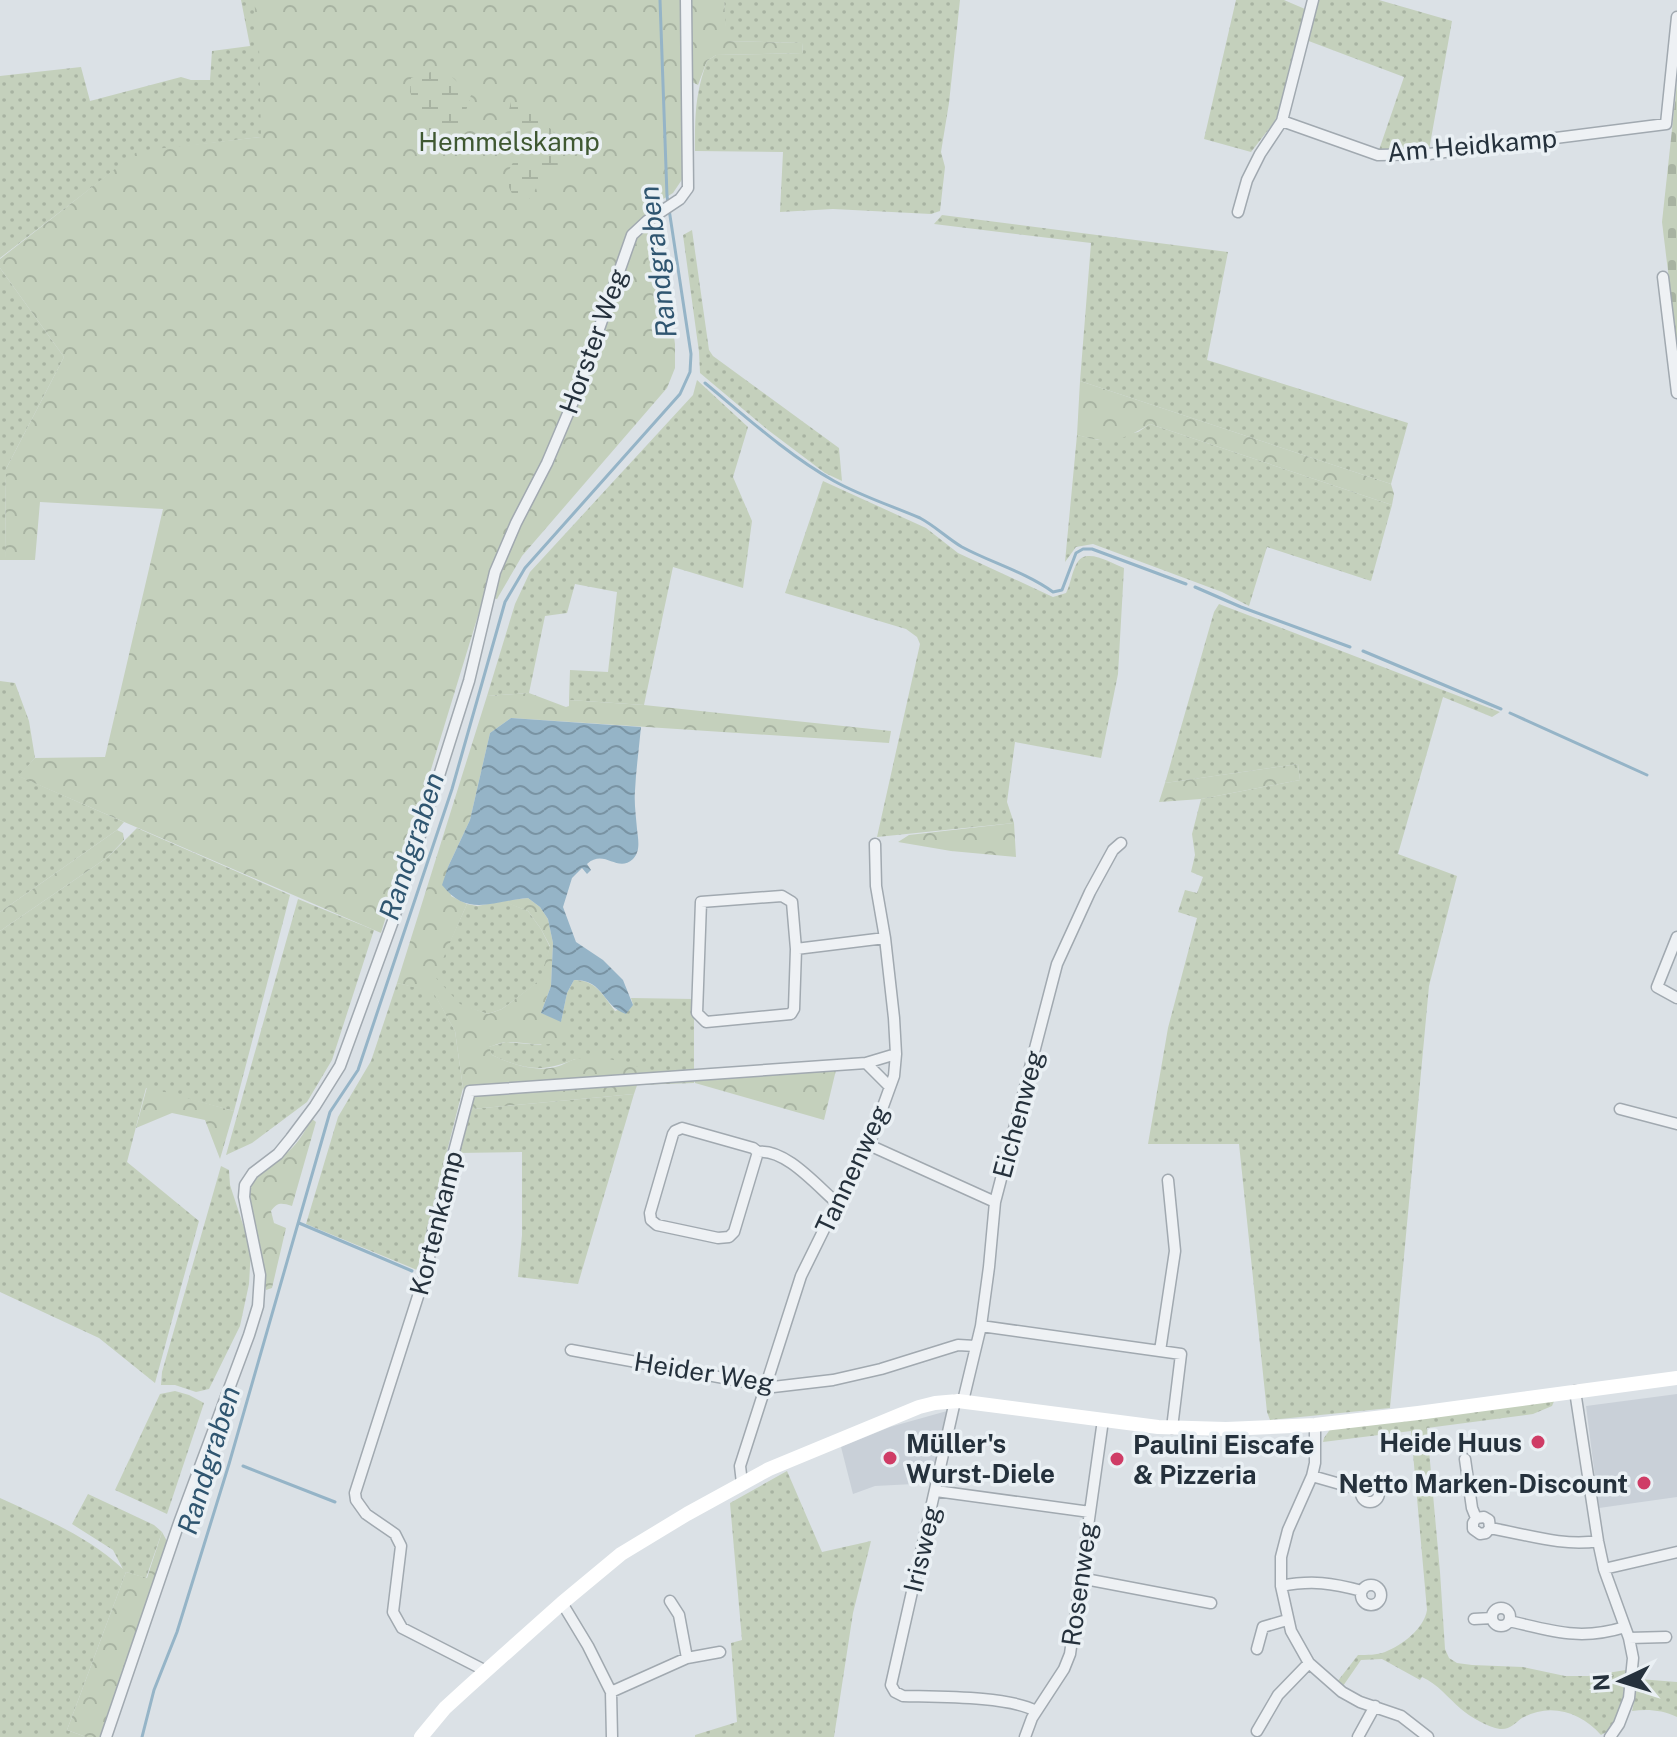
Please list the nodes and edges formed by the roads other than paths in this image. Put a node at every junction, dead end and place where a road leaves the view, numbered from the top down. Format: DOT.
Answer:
graph roads {
  1 [pos="686,0"];
  2 [pos="1313,0"];
  3 [pos="1677,17"];
  4 [pos="1282,121"];
  5 [pos="1238,212"];
  6 [pos="1663,277"];
  7 [pos="1677,393"];
  8 [pos="1121,843"];
  9 [pos="875,844"];
  10 [pos="1677,937"];
  11 [pos="885,938"];
  12 [pos="796,949"];
  13 [pos="1677,998"];
  14 [pos="896,1054"];
  15 [pos="866,1063"];
  16 [pos="890,1087"];
  17 [pos="1620,1109"];
  18 [pos="1677,1124"];
  19 [pos="869,1145"];
  20 [pos="758,1152"];
  21 [pos="1168,1180"];
  22 [pos="995,1202"];
  23 [pos="837,1203"];
  24 [pos="981,1326"];
  25 [pos="975,1346"];
  26 [pos="571,1350"];
  27 [pos="1160,1351"];
  28 [pos="1677,1378"];
  29 [pos="766,1387"];
  30 [pos="1575,1391"];
  31 [pos="959,1401"];
  32 [pos="1103,1420"];
  33 [pos="1315,1425"];
  34 [pos="1172,1428"];
  35 [pos="1465,1459"];
  36 [pos="1312,1476"];
  37 [pos="742,1483"];
  38 [pos="1361,1490"];
  39 [pos="936,1491"];
  40 [pos="1090,1512"];
  41 [pos="1598,1541"];
  42 [pos="1677,1552"];
  43 [pos="1604,1569"];
  44 [pos="1080,1578"];
  45 [pos="1281,1586"];
  46 [pos="1362,1591"];
  47 [pos="670,1601"];
  48 [pos="562,1603"];
  49 [pos="1211,1603"];
  50 [pos="1474,1619"];
  51 [pos="1287,1620"];
  52 [pos="1627,1633"];
  53 [pos="1666,1637"];
  54 [pos="1257,1649"];
  55 [pos="720,1652"];
  56 [pos="687,1658"];
  57 [pos="1309,1663"];
  58 [pos="486,1671"];
  59 [pos="611,1692"];
  60 [pos="1375,1706"];
  61 [pos="1036,1711"];
  62 [pos="1257,1731"];
  63 [pos="106,1737"];
  64 [pos="421,1737"];
  65 [pos="612,1737"];
  66 [pos="1025,1737"];
  67 [pos="1358,1737"];
  68 [pos="1428,1737"];
  69 [pos="1610,1737"];
  1 -- 63 [label="street, Horster Weg"];
  2 -- 4 [label="street"];
  3 -- 4 [label="street, Am Heidkamp"];
  4 -- 5 [label="street"];
  6 -- 7 [label="street"];
  8 -- 22 [label="street, Eichenweg"];
  9 -- 11 [label="street, Tannenweg"];
  10 -- 13 [label="street"];
  11 -- 12 [label="street"];
  11 -- 14 [label="street, Tannenweg"];
  12 -- 12 [label="street"];
  14 -- 15 [label="street, Kortenkamp"];
  14 -- 16 [label="street, Tannenweg"];
  15 -- 16 [label="street"];
  15 -- 58 [label="street, Kortenkamp"];
  16 -- 19 [label="street, Tannenweg"];
  17 -- 18 [label="street"];
  19 -- 22 [label="street"];
  19 -- 23 [label="street, Tannenweg"];
  20 -- 20 [label="street"];
  20 -- 23 [label="street"];
  21 -- 27 [label="street"];
  22 -- 24 [label="street, Eichenweg"];
  23 -- 29 [label="street, Tannenweg"];
  24 -- 25 [label="street, Eichenweg"];
  24 -- 27 [label="street"];
  25 -- 29 [label="street, Heider Weg"];
  25 -- 31 [label="street, Eichenweg"];
  26 -- 29 [label="street, Heider Weg"];
  27 -- 34 [label="street"];
  28 -- 30 [label="street"];
  29 -- 37 [label="street, Tannenweg"];
  30 -- 33 [label="street"];
  30 -- 41 [label="street"];
  31 -- 32 [label="street"];
  31 -- 37 [label="street"];
  31 -- 39 [label="street, Irisweg"];
  32 -- 34 [label="street"];
  32 -- 40 [label="street, Rosenweg"];
  33 -- 34 [label="street"];
  33 -- 36 [label="street"];
  35 -- 41 [label="street"];
  36 -- 38 [label="street"];
  36 -- 45 [label="street"];
  37 -- 48 [label="street"];
  39 -- 40 [label="street"];
  39 -- 61 [label="street, Irisweg"];
  40 -- 44 [label="street, Rosenweg"];
  41 -- 43 [label="street"];
  42 -- 43 [label="street"];
  43 -- 52 [label="street"];
  44 -- 49 [label="street"];
  44 -- 61 [label="street, Rosenweg"];
  45 -- 46 [label="street"];
  45 -- 51 [label="street"];
  47 -- 56 [label="street"];
  48 -- 58 [label="street"];
  48 -- 59 [label="street"];
  50 -- 52 [label="street"];
  51 -- 54 [label="street"];
  51 -- 57 [label="street"];
  52 -- 53 [label="street"];
  52 -- 69 [label="street"];
  55 -- 56 [label="street"];
  56 -- 59 [label="street"];
  57 -- 60 [label="street"];
  57 -- 62 [label="street"];
  58 -- 64 [label="street"];
  59 -- 65 [label="street"];
  60 -- 67 [label="street"];
  60 -- 68 [label="street"];
  61 -- 66 [label="street, Rosenweg"];
}
